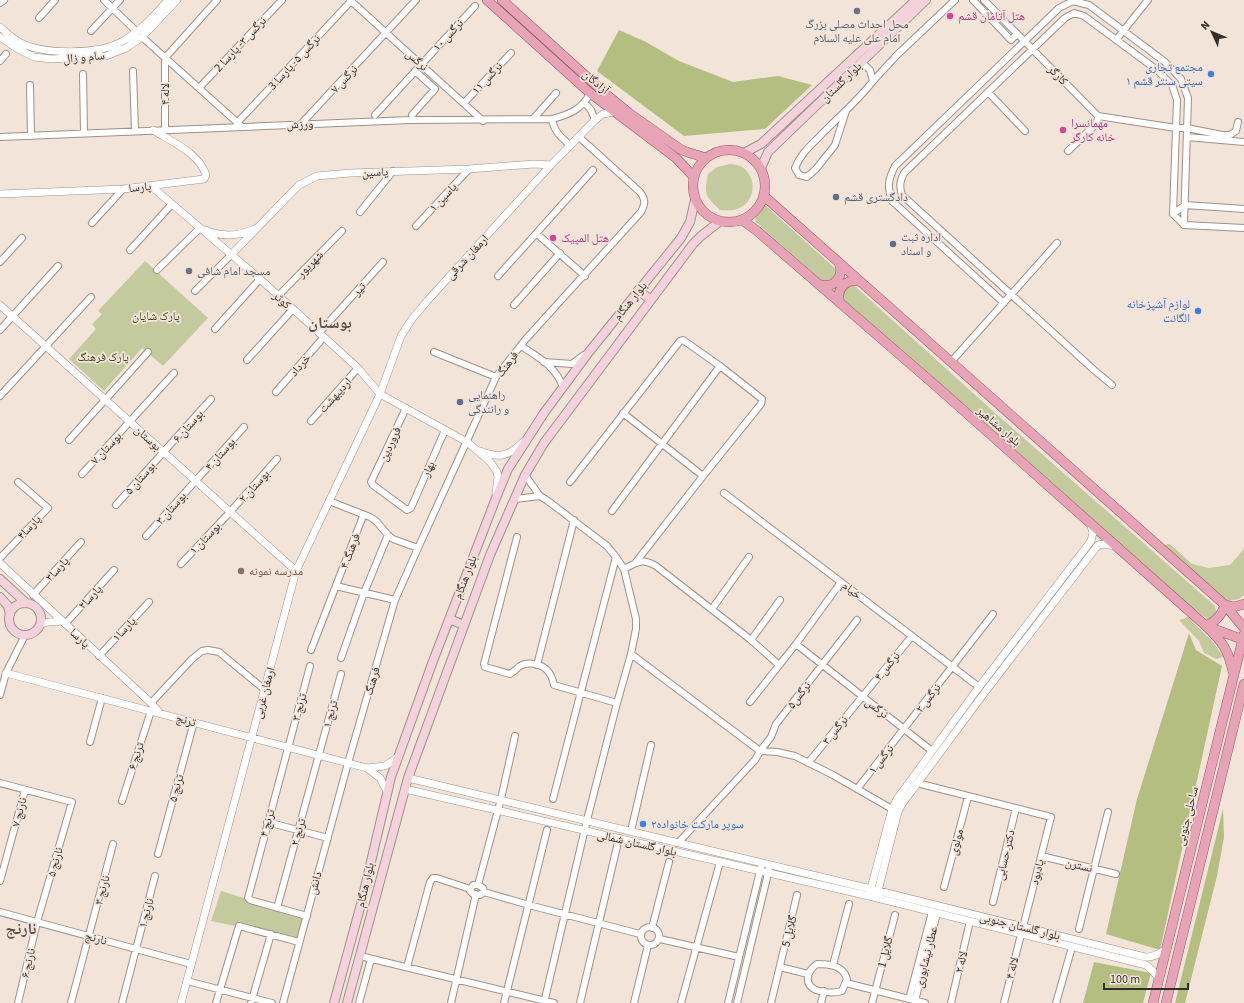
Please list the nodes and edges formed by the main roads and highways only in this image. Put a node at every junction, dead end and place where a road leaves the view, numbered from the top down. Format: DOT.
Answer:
graph roads {
  1 [pos="487,0"];
  2 [pos="502,0"];
  3 [pos="916,0"];
  4 [pos="926,0"];
  5 [pos="744,153"];
  6 [pos="706,158"];
  7 [pos="761,168"];
  8 [pos="694,177"];
  9 [pos="764,196"];
  10 [pos="695,200"];
  11 [pos="742,220"];
  12 [pos="720,222"];
  13 [pos="839,262"];
  14 [pos="861,282"];
  15 [pos="818,284"];
  16 [pos="638,290"];
  17 [pos="651,300"];
  18 [pos="840,303"];
  19 [pos="0,580"];
  20 [pos="0,597"];
  21 [pos="26,603"];
  22 [pos="1244,604"];
  23 [pos="1224,605"];
  24 [pos="10,615"];
  25 [pos="449,619"];
  26 [pos="464,625"];
  27 [pos="1206,626"];
  28 [pos="1244,628"];
  29 [pos="1244,638"];
  30 [pos="1234,676"];
  31 [pos="1244,684"];
  32 [pos="334,1003"];
  33 [pos="347,1003"];
  34 [pos="1153,1003"];
  35 [pos="1166,1003"];
  1 -- 8 [label="main road, آزادگان"];
  2 -- 6 [label="main road, آزادگان"];
  3 -- 5 [label="main road, بلوار گلستان"];
  4 -- 7 [label="main road, بلوار گلستان"];
  5 -- 6 [label="main road"];
  5 -- 7 [label="main road"];
  6 -- 8 [label="main road"];
  7 -- 9 [label="main road"];
  8 -- 10 [label="main road"];
  9 -- 11 [label="main road"];
  9 -- 13 [label="main road, بلوار مشاهیر"];
  10 -- 12 [label="main road"];
  10 -- 16 [label="main road, بلوار هنگام"];
  11 -- 12 [label="main road"];
  11 -- 15 [label="main road, بلوار مشاهیر"];
  12 -- 17 [label="main road, بلوار هنگام"];
  13 -- 14 [label="main road, بلوار مشاهیر"];
  13 -- 15 [label="main road"];
  14 -- 18 [label="main road"];
  14 -- 23 [label="main road, بلوار مشاهیر"];
  15 -- 18 [label="main road, بلوار مشاهیر"];
  16 -- 17 [label="main road"];
  16 -- 25 [label="main road, بلوار هنگام"];
  17 -- 26 [label="main road, بلوار هنگام"];
  18 -- 27 [label="main road, بلوار مشاهیر"];
  19 -- 21 [label="main road"];
  20 -- 24 [label="main road"];
  21 -- 24 [label="main road"];
  21 -- 24 [label="main road"];
  22 -- 23 [label="main road"];
  23 -- 27 [label="main road"];
  23 -- 28 [label="main road, بلوار مشاهیر"];
  25 -- 26 [label="main road"];
  25 -- 32 [label="main road, بلوار هنگام"];
  26 -- 33 [label="main road, بلوار هنگام"];
  27 -- 29 [label="main road, بلوار مشاهیر"];
  27 -- 30 [label="main road"];
  29 -- 30 [label="main road, ساحلی جنوبی"];
  30 -- 34 [label="main road, ساحلی جنوبی"];
  31 -- 35 [label="main road, ساحلی جنوبی"];
}
